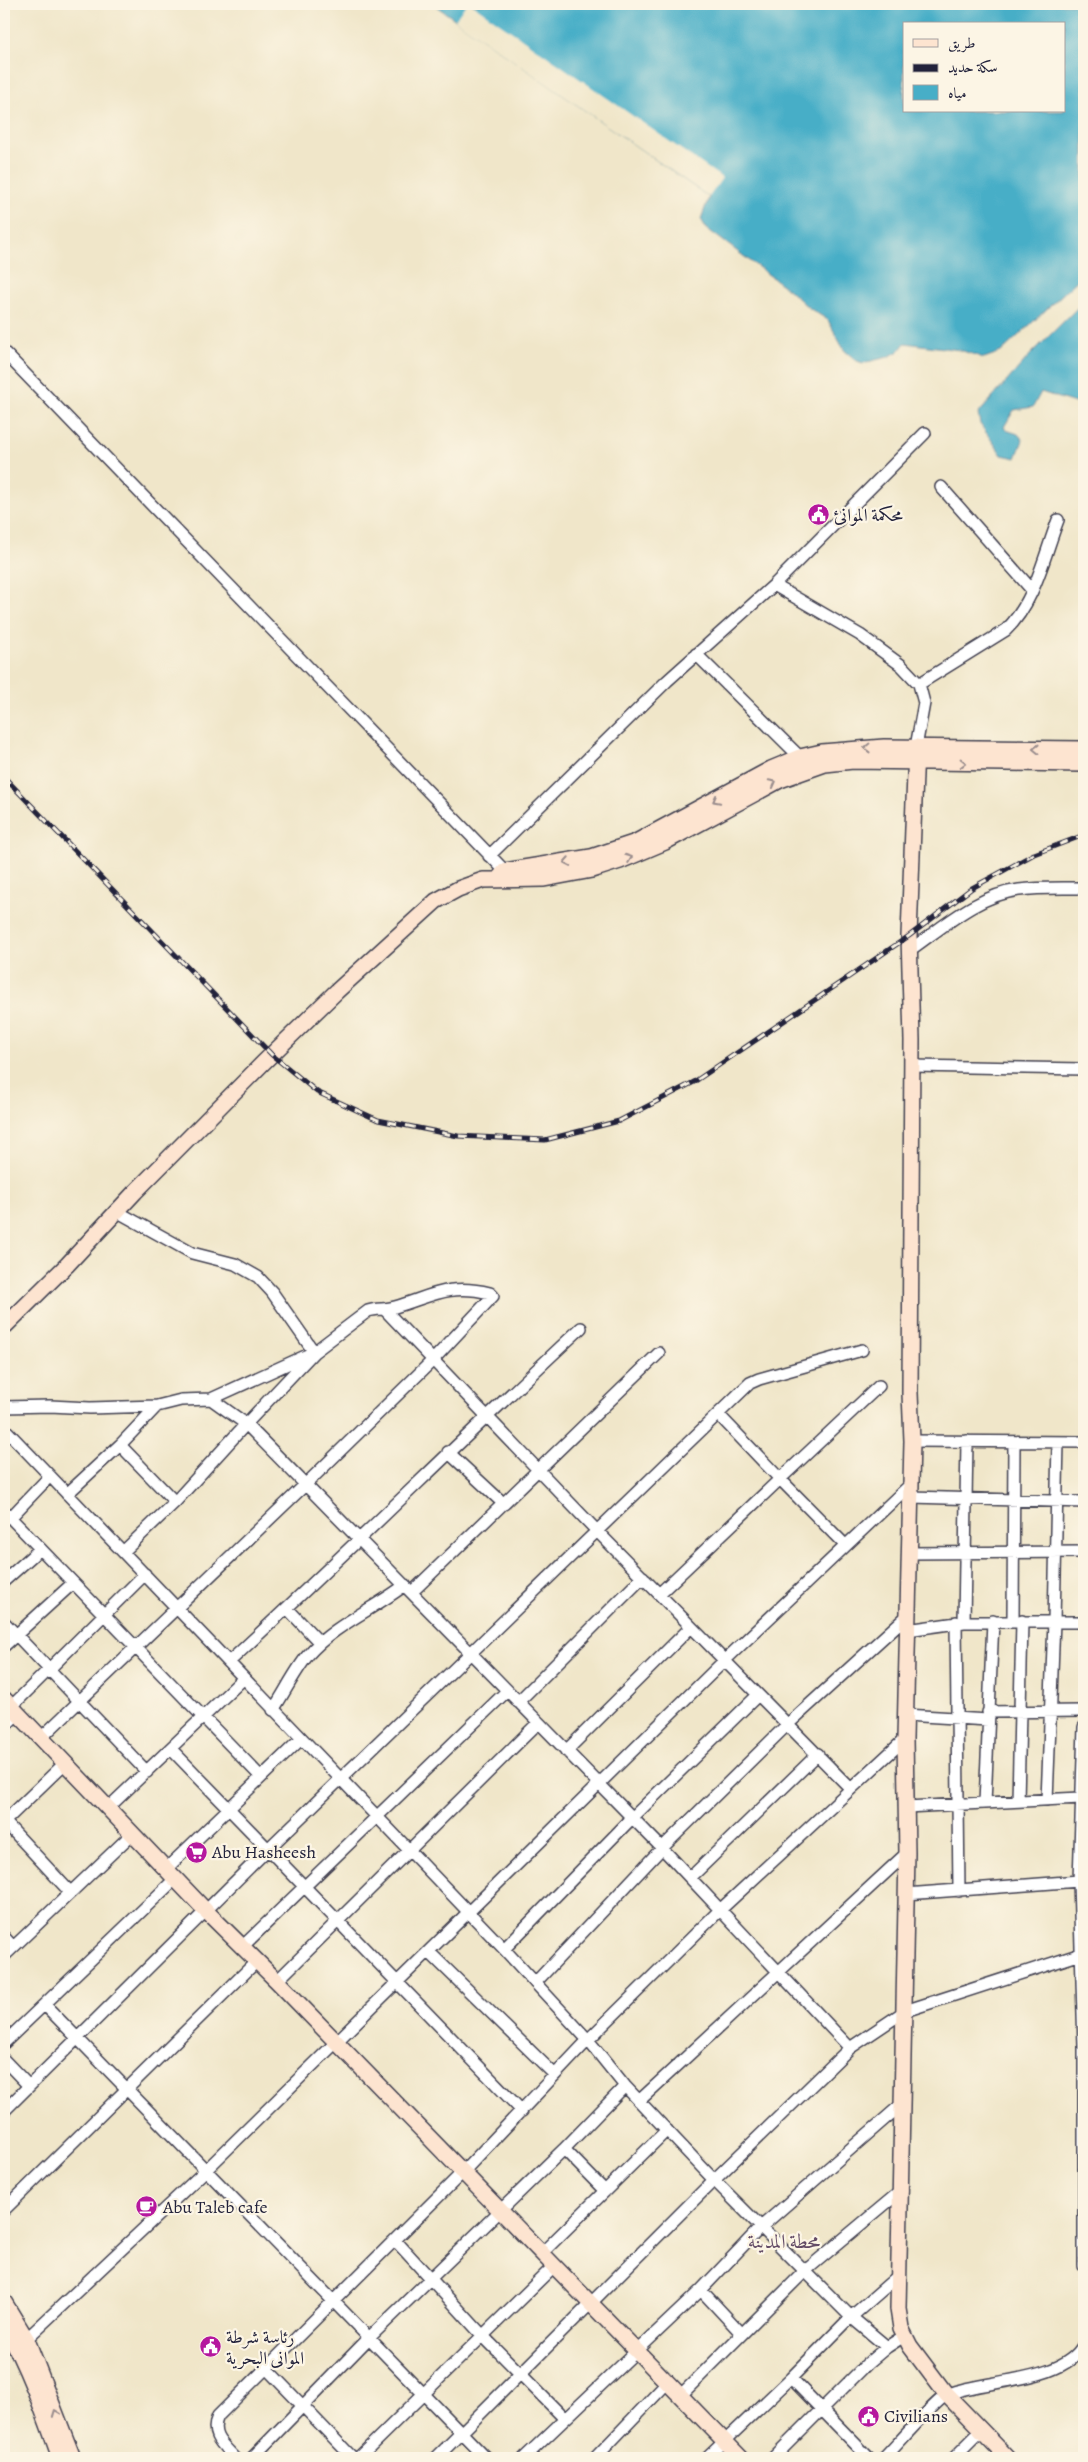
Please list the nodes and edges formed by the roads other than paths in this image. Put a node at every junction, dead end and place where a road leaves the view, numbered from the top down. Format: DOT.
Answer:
graph roads {
  1 [pos="4,352"];
  2 [pos="925,434"];
  3 [pos="941,487"];
  4 [pos="1058,520"];
  5 [pos="774,585"];
  6 [pos="1032,590"];
  7 [pos="696,654"];
  8 [pos="919,684"];
  9 [pos="916,747"];
  10 [pos="1084,750"];
  11 [pos="805,762"];
  12 [pos="915,762"];
  13 [pos="1084,764"];
  14 [pos="489,856"];
  15 [pos="502,875"];
  16 [pos="1084,888"];
  17 [pos="910,950"];
  18 [pos="912,1066"];
  19 [pos="1084,1069"];
  20 [pos="118,1212"];
  21 [pos="384,1309"];
  22 [pos="4,1327"];
  23 [pos="582,1328"];
  24 [pos="862,1350"];
  25 [pos="314,1352"];
  26 [pos="659,1353"];
  27 [pos="432,1361"];
  28 [pos="879,1386"];
  29 [pos="211,1399"];
  30 [pos="4,1406"];
  31 [pos="157,1406"];
  32 [pos="718,1414"];
  33 [pos="486,1416"];
  34 [pos="246,1424"];
  35 [pos="5,1431"];
  36 [pos="967,1441"];
  37 [pos="912,1442"];
  38 [pos="1014,1442"];
  39 [pos="1058,1442"];
  40 [pos="1084,1442"];
  41 [pos="120,1445"];
  42 [pos="448,1452"];
  43 [pos="538,1471"];
  44 [pos="50,1476"];
  45 [pos="780,1479"];
  46 [pos="305,1485"];
  47 [pos="911,1491"];
  48 [pos="67,1494"];
  49 [pos="966,1499"];
  50 [pos="1014,1500"];
  51 [pos="1057,1500"];
  52 [pos="175,1502"];
  53 [pos="1084,1502"];
  54 [pos="504,1504"];
  55 [pos="7,1514"];
  56 [pos="596,1530"];
  57 [pos="360,1539"];
  58 [pos="845,1545"];
  59 [pos="40,1549"];
  60 [pos="1014,1551"];
  61 [pos="1055,1551"];
  62 [pos="123,1552"];
  63 [pos="1084,1552"];
  64 [pos="908,1553"];
  65 [pos="965,1553"];
  66 [pos="145,1574"];
  67 [pos="643,1577"];
  68 [pos="4,1581"];
  69 [pos="72,1584"];
  70 [pos="409,1589"];
  71 [pos="659,1594"];
  72 [pos="177,1607"];
  73 [pos="287,1608"];
  74 [pos="103,1615"];
  75 [pos="993,1621"];
  76 [pos="1018,1621"];
  77 [pos="1054,1621"];
  78 [pos="4,1622"];
  79 [pos="960,1622"];
  80 [pos="1084,1622"];
  81 [pos="907,1623"];
  82 [pos="691,1627"];
  83 [pos="16,1635"];
  84 [pos="320,1643"];
  85 [pos="4,1646"];
  86 [pos="134,1648"];
  87 [pos="471,1654"];
  88 [pos="724,1661"];
  89 [pos="229,1662"];
  90 [pos="49,1668"];
  91 [pos="244,1678"];
  92 [pos="507,1691"];
  93 [pos="758,1696"];
  94 [pos="79,1701"];
  95 [pos="518,1702"];
  96 [pos="11,1707"];
  97 [pos="273,1710"];
  98 [pos="1084,1711"];
  99 [pos="1019,1712"];
  100 [pos="1052,1712"];
  101 [pos="905,1715"];
  102 [pos="988,1716"];
  103 [pos="204,1717"];
  104 [pos="956,1717"];
  105 [pos="538,1723"];
  106 [pos="787,1725"];
  107 [pos="4,1727"];
  108 [pos="1084,1727"];
  109 [pos="41,1738"];
  110 [pos="301,1739"];
  111 [pos="905,1739"];
  112 [pos="171,1749"];
  113 [pos="566,1751"];
  114 [pos="818,1754"];
  115 [pos="65,1763"];
  116 [pos="147,1772"];
  117 [pos="261,1777"];
  118 [pos="340,1780"];
  119 [pos="598,1784"];
  120 [pos="850,1788"];
  121 [pos="1080,1798"];
  122 [pos="1047,1800"];
  123 [pos="1018,1802"];
  124 [pos="985,1803"];
  125 [pos="958,1804"];
  126 [pos="906,1807"];
  127 [pos="108,1808"];
  128 [pos="229,1809"];
  129 [pos="377,1818"];
  130 [pos="632,1818"];
  131 [pos="4,1821"];
  132 [pos="132,1834"];
  133 [pos="662,1848"];
  134 [pos="268,1849"];
  135 [pos="409,1851"];
  136 [pos="907,1853"];
  137 [pos="1083,1853"];
  138 [pos="171,1874"];
  139 [pos="690,1878"];
  140 [pos="1079,1881"];
  141 [pos="306,1888"];
  142 [pos="959,1891"];
  143 [pos="70,1892"];
  144 [pos="906,1894"];
  145 [pos="720,1910"];
  146 [pos="206,1911"];
  147 [pos="467,1914"];
  148 [pos="337,1921"];
  149 [pos="4,1937"];
  150 [pos="13,1947"];
  151 [pos="242,1948"];
  152 [pos="504,1950"];
  153 [pos="429,1952"];
  154 [pos="1081,1954"];
  155 [pos="4,1956"];
  156 [pos="257,1961"];
  157 [pos="779,1971"];
  158 [pos="277,1981"];
  159 [pos="535,1983"];
  160 [pos="397,1984"];
  161 [pos="45,2005"];
  162 [pos="905,2011"];
  163 [pos="77,2039"];
  164 [pos="588,2040"];
  165 [pos="4,2043"];
  166 [pos="336,2043"];
  167 [pos="850,2048"];
  168 [pos="4,2060"];
  169 [pos="555,2075"];
  170 [pos="29,2086"];
  171 [pos="624,2086"];
  172 [pos="127,2089"];
  173 [pos="639,2101"];
  174 [pos="902,2104"];
  175 [pos="4,2111"];
  176 [pos="522,2111"];
  177 [pos="667,2130"];
  178 [pos="564,2149"];
  179 [pos="206,2170"];
  180 [pos="463,2172"];
  181 [pos="714,2180"];
  182 [pos="604,2190"];
  183 [pos="902,2190"];
  184 [pos="4,2210"];
  185 [pos="500,2211"];
  186 [pos="762,2227"];
  187 [pos="395,2240"];
  188 [pos="542,2254"];
  189 [pos="554,2266"];
  190 [pos="1084,2266"];
  191 [pos="805,2271"];
  192 [pos="898,2276"];
  193 [pos="431,2280"];
  194 [pos="701,2290"];
  195 [pos="334,2300"];
  196 [pos="4,2302"];
  197 [pos="591,2304"];
  198 [pos="851,2317"];
  199 [pos="7,2323"];
  200 [pos="742,2334"];
  201 [pos="483,2336"];
  202 [pos="904,2336"];
  203 [pos="370,2337"];
  204 [pos="22,2344"];
  205 [pos="1084,2344"];
  206 [pos="888,2346"];
  207 [pos="636,2351"];
  208 [pos="267,2369"];
  209 [pos="521,2375"];
  210 [pos="791,2378"];
  211 [pos="668,2383"];
  212 [pos="425,2394"];
  213 [pos="946,2394"];
  214 [pos="680,2396"];
  215 [pos="304,2407"];
  216 [pos="823,2411"];
  217 [pos="564,2418"];
  218 [pos="981,2431"];
  219 [pos="462,2434"];
  220 [pos="724,2441"];
  221 [pos="60,2458"];
  222 [pos="73,2458"];
  223 [pos="235,2458"];
  224 [pos="252,2458"];
  225 [pos="353,2458"];
  226 [pos="358,2458"];
  227 [pos="436,2458"];
  228 [pos="486,2458"];
  229 [pos="524,2458"];
  230 [pos="595,2458"];
  231 [pos="707,2458"];
  232 [pos="741,2458"];
  233 [pos="773,2458"];
  234 [pos="869,2458"];
  235 [pos="884,2458"];
  236 [pos="954,2458"];
  237 [pos="1008,2458"];
  1 -- 14 [label="street"];
  2 -- 5 [label="street"];
  3 -- 6 [label="street"];
  4 -- 6 [label="street"];
  5 -- 7 [label="street"];
  5 -- 8 [label="street"];
  6 -- 8 [label="street"];
  7 -- 11 [label="street"];
  7 -- 14 [label="street"];
  8 -- 9 [label="street"];
  10 -- 9 [label="street, one-way"];
  9 -- 11 [label="street, one-way"];
  9 -- 12 [label="street"];
  11 -- 12 [label="street"];
  11 -- 15 [label="street"];
  12 -- 13 [label="street, one-way"];
  12 -- 17 [label="street"];
  14 -- 15 [label="street"];
  15 -- 20 [label="street"];
  16 -- 17 [label="street"];
  17 -- 18 [label="street"];
  18 -- 19 [label="street"];
  18 -- 37 [label="street"];
  20 -- 22 [label="street"];
  20 -- 25 [label="street"];
  21 -- 25 [label="street"];
  21 -- 27 [label="street"];
  21 -- 27 [label="street"];
  23 -- 33 [label="street"];
  24 -- 32 [label="street"];
  25 -- 29 [label="street"];
  25 -- 34 [label="street"];
  26 -- 43 [label="street"];
  27 -- 33 [label="street"];
  27 -- 46 [label="street"];
  28 -- 45 [label="street"];
  29 -- 31 [label="street"];
  29 -- 34 [label="street"];
  30 -- 31 [label="street"];
  31 -- 41 [label="street"];
  32 -- 45 [label="street"];
  32 -- 56 [label="street"];
  33 -- 42 [label="street"];
  33 -- 43 [label="street"];
  34 -- 46 [label="street"];
  34 -- 52 [label="street"];
  35 -- 44 [label="street"];
  36 -- 37 [label="street"];
  36 -- 38 [label="street"];
  36 -- 49 [label="street"];
  37 -- 47 [label="street"];
  38 -- 39 [label="street"];
  38 -- 50 [label="street"];
  39 -- 40 [label="street"];
  39 -- 51 [label="street"];
  41 -- 48 [label="street"];
  41 -- 52 [label="street"];
  42 -- 54 [label="street"];
  42 -- 57 [label="street"];
  43 -- 54 [label="street"];
  43 -- 56 [label="street"];
  44 -- 48 [label="street"];
  44 -- 55 [label="street"];
  45 -- 58 [label="street"];
  45 -- 71 [label="street"];
  46 -- 57 [label="street"];
  46 -- 72 [label="street"];
  47 -- 49 [label="street"];
  47 -- 58 [label="street"];
  47 -- 64 [label="street"];
  48 -- 62 [label="street"];
  49 -- 50 [label="street"];
  49 -- 65 [label="street"];
  50 -- 51 [label="street"];
  50 -- 60 [label="street"];
  51 -- 53 [label="street"];
  51 -- 61 [label="street"];
  52 -- 62 [label="street"];
  54 -- 70 [label="street"];
  55 -- 59 [label="street"];
  56 -- 67 [label="street"];
  56 -- 87 [label="street"];
  57 -- 70 [label="street"];
  57 -- 73 [label="street"];
  58 -- 88 [label="street"];
  59 -- 68 [label="street"];
  59 -- 69 [label="street"];
  60 -- 61 [label="street"];
  60 -- 65 [label="street"];
  60 -- 76 [label="street"];
  61 -- 63 [label="street"];
  61 -- 77 [label="street"];
  62 -- 66 [label="street"];
  64 -- 65 [label="street"];
  64 -- 81 [label="street"];
  65 -- 79 [label="street"];
  66 -- 72 [label="street"];
  66 -- 74 [label="street"];
  67 -- 71 [label="street"];
  67 -- 95 [label="street"];
  69 -- 74 [label="street"];
  69 -- 83 [label="street"];
  70 -- 84 [label="street"];
  70 -- 87 [label="street"];
  71 -- 82 [label="street"];
  72 -- 86 [label="street"];
  72 -- 89 [label="street"];
  73 -- 84 [label="street"];
  73 -- 89 [label="street"];
  74 -- 86 [label="street"];
  74 -- 90 [label="street"];
  75 -- 76 [label="street"];
  75 -- 79 [label="street"];
  75 -- 102 [label="street"];
  76 -- 77 [label="street"];
  76 -- 99 [label="street"];
  77 -- 80 [label="street"];
  77 -- 100 [label="street"];
  78 -- 83 [label="street"];
  79 -- 81 [label="street"];
  79 -- 104 [label="street"];
  81 -- 101 [label="street"];
  81 -- 106 [label="street"];
  82 -- 88 [label="street"];
  82 -- 113 [label="street"];
  83 -- 85 [label="street"];
  83 -- 90 [label="street"];
  84 -- 97 [label="street"];
  86 -- 94 [label="street"];
  86 -- 103 [label="street"];
  87 -- 92 [label="street"];
  87 -- 118 [label="street"];
  88 -- 93 [label="street"];
  88 -- 119 [label="street"];
  89 -- 91 [label="street"];
  90 -- 94 [label="street"];
  90 -- 96 [label="street"];
  91 -- 97 [label="street"];
  91 -- 103 [label="street"];
  92 -- 95 [label="street"];
  92 -- 129 [label="street"];
  93 -- 106 [label="street"];
  93 -- 130 [label="street"];
  94 -- 109 [label="street"];
  94 -- 116 [label="street"];
  95 -- 105 [label="street"];
  96 -- 107 [label="street"];
  96 -- 109 [label="street"];
  97 -- 110 [label="street"];
  98 -- 100 [label="street"];
  99 -- 100 [label="street"];
  99 -- 102 [label="street"];
  99 -- 123 [label="street"];
  100 -- 122 [label="street"];
  101 -- 104 [label="street"];
  101 -- 111 [label="street"];
  102 -- 104 [label="street"];
  102 -- 124 [label="street"];
  103 -- 112 [label="street"];
  103 -- 117 [label="street"];
  104 -- 125 [label="street"];
  105 -- 113 [label="street"];
  105 -- 135 [label="street"];
  106 -- 114 [label="street"];
  106 -- 133 [label="street"];
  108 -- 121 [label="street"];
  109 -- 115 [label="street"];
  110 -- 117 [label="street"];
  110 -- 118 [label="street"];
  111 -- 120 [label="street"];
  111 -- 126 [label="street"];
  112 -- 116 [label="street"];
  112 -- 128 [label="street"];
  113 -- 119 [label="street"];
  114 -- 120 [label="street"];
  114 -- 139 [label="street"];
  115 -- 127 [label="street"];
  115 -- 131 [label="street"];
  116 -- 127 [label="street"];
  117 -- 128 [label="street"];
  118 -- 129 [label="street"];
  118 -- 134 [label="street"];
  119 -- 130 [label="street"];
  119 -- 147 [label="street"];
  120 -- 145 [label="street"];
  121 -- 122 [label="street"];
  121 -- 137 [label="street"];
  122 -- 123 [label="street"];
  123 -- 124 [label="street"];
  124 -- 125 [label="street"];
  125 -- 126 [label="street"];
  125 -- 142 [label="street"];
  126 -- 136 [label="street"];
  127 -- 132 [label="street"];
  128 -- 134 [label="street"];
  128 -- 138 [label="street"];
  129 -- 135 [label="street"];
  129 -- 141 [label="street"];
  130 -- 133 [label="street"];
  130 -- 152 [label="street"];
  131 -- 143 [label="street"];
  132 -- 138 [label="street"];
  132 -- 143 [label="street"];
  133 -- 139 [label="street"];
  133 -- 159 [label="street"];
  134 -- 141 [label="street"];
  134 -- 146 [label="street"];
  135 -- 147 [label="street"];
  135 -- 148 [label="street"];
  136 -- 144 [label="street"];
  136 -- 157 [label="street"];
  137 -- 140 [label="street"];
  138 -- 146 [label="street"];
  138 -- 161 [label="street"];
  139 -- 145 [label="street"];
  140 -- 142 [label="street"];
  140 -- 154 [label="street"];
  141 -- 148 [label="street"];
  141 -- 151 [label="street"];
  142 -- 144 [label="street"];
  143 -- 150 [label="street"];
  144 -- 162 [label="street"];
  145 -- 157 [label="street"];
  145 -- 164 [label="street"];
  146 -- 151 [label="street"];
  146 -- 163 [label="street"];
  147 -- 152 [label="street"];
  147 -- 153 [label="street"];
  148 -- 158 [label="street"];
  148 -- 160 [label="street"];
  149 -- 150 [label="street"];
  150 -- 155 [label="street"];
  151 -- 156 [label="street"];
  152 -- 159 [label="street"];
  153 -- 160 [label="street"];
  153 -- 169 [label="street"];
  154 -- 162 [label="street"];
  154 -- 190 [label="street"];
  156 -- 158 [label="street"];
  156 -- 172 [label="street"];
  157 -- 167 [label="street"];
  157 -- 173 [label="street"];
  158 -- 166 [label="street"];
  159 -- 164 [label="street"];
  160 -- 166 [label="street"];
  160 -- 176 [label="street"];
  161 -- 163 [label="street"];
  161 -- 165 [label="street"];
  162 -- 167 [label="street"];
  162 -- 174 [label="street"];
  163 -- 170 [label="street"];
  163 -- 172 [label="street"];
  164 -- 169 [label="street"];
  164 -- 171 [label="street"];
  166 -- 179 [label="street"];
  166 -- 180 [label="street"];
  167 -- 181 [label="street"];
  168 -- 170 [label="street"];
  169 -- 176 [label="street"];
  170 -- 175 [label="street"];
  171 -- 173 [label="street"];
  171 -- 178 [label="street"];
  172 -- 179 [label="street"];
  172 -- 184 [label="street"];
  173 -- 177 [label="street"];
  174 -- 183 [label="street"];
  174 -- 186 [label="street"];
  176 -- 180 [label="street"];
  177 -- 181 [label="street"];
  177 -- 182 [label="street"];
  178 -- 182 [label="street"];
  178 -- 185 [label="street"];
  179 -- 195 [label="street"];
  179 -- 204 [label="street"];
  180 -- 185 [label="street"];
  180 -- 187 [label="street"];
  181 -- 186 [label="street"];
  181 -- 197 [label="street"];
  182 -- 188 [label="street"];
  183 -- 191 [label="street"];
  183 -- 192 [label="street"];
  185 -- 188 [label="street"];
  185 -- 193 [label="street"];
  186 -- 191 [label="street"];
  186 -- 194 [label="street"];
  187 -- 193 [label="street"];
  187 -- 195 [label="street"];
  188 -- 189 [label="street"];
  189 -- 197 [label="street"];
  189 -- 201 [label="street"];
  191 -- 198 [label="street"];
  191 -- 200 [label="street"];
  192 -- 198 [label="street"];
  192 -- 202 [label="street"];
  193 -- 201 [label="street"];
  193 -- 203 [label="street"];
  194 -- 200 [label="street"];
  194 -- 207 [label="street"];
  195 -- 203 [label="street"];
  195 -- 208 [label="street"];
  196 -- 199 [label="street"];
  197 -- 207 [label="street"];
  197 -- 209 [label="street"];
  198 -- 206 [label="street"];
  198 -- 210 [label="street"];
  199 -- 204 [label="street"];
  200 -- 214 [label="street"];
  201 -- 209 [label="street"];
  201 -- 212 [label="street"];
  202 -- 206 [label="street"];
  202 -- 213 [label="street"];
  203 -- 212 [label="street"];
  203 -- 215 [label="street"];
  204 -- 221 [label="street"];
  222 -- 204 [label="street, one-way"];
  205 -- 213 [label="street"];
  206 -- 216 [label="street"];
  207 -- 211 [label="street"];
  207 -- 217 [label="street"];
  208 -- 215 [label="street"];
  208 -- 223 [label="street"];
  209 -- 217 [label="street"];
  209 -- 219 [label="street"];
  210 -- 216 [label="street"];
  210 -- 220 [label="street"];
  211 -- 214 [label="street"];
  211 -- 230 [label="street"];
  212 -- 219 [label="street"];
  212 -- 226 [label="street"];
  213 -- 218 [label="street"];
  213 -- 235 [label="street"];
  214 -- 220 [label="street"];
  215 -- 224 [label="street"];
  215 -- 225 [label="street"];
  216 -- 233 [label="street"];
  216 -- 234 [label="street"];
  217 -- 229 [label="street"];
  218 -- 236 [label="street"];
  218 -- 237 [label="street"];
  219 -- 227 [label="street"];
  219 -- 228 [label="street"];
  220 -- 231 [label="street"];
  220 -- 232 [label="street"];
}
